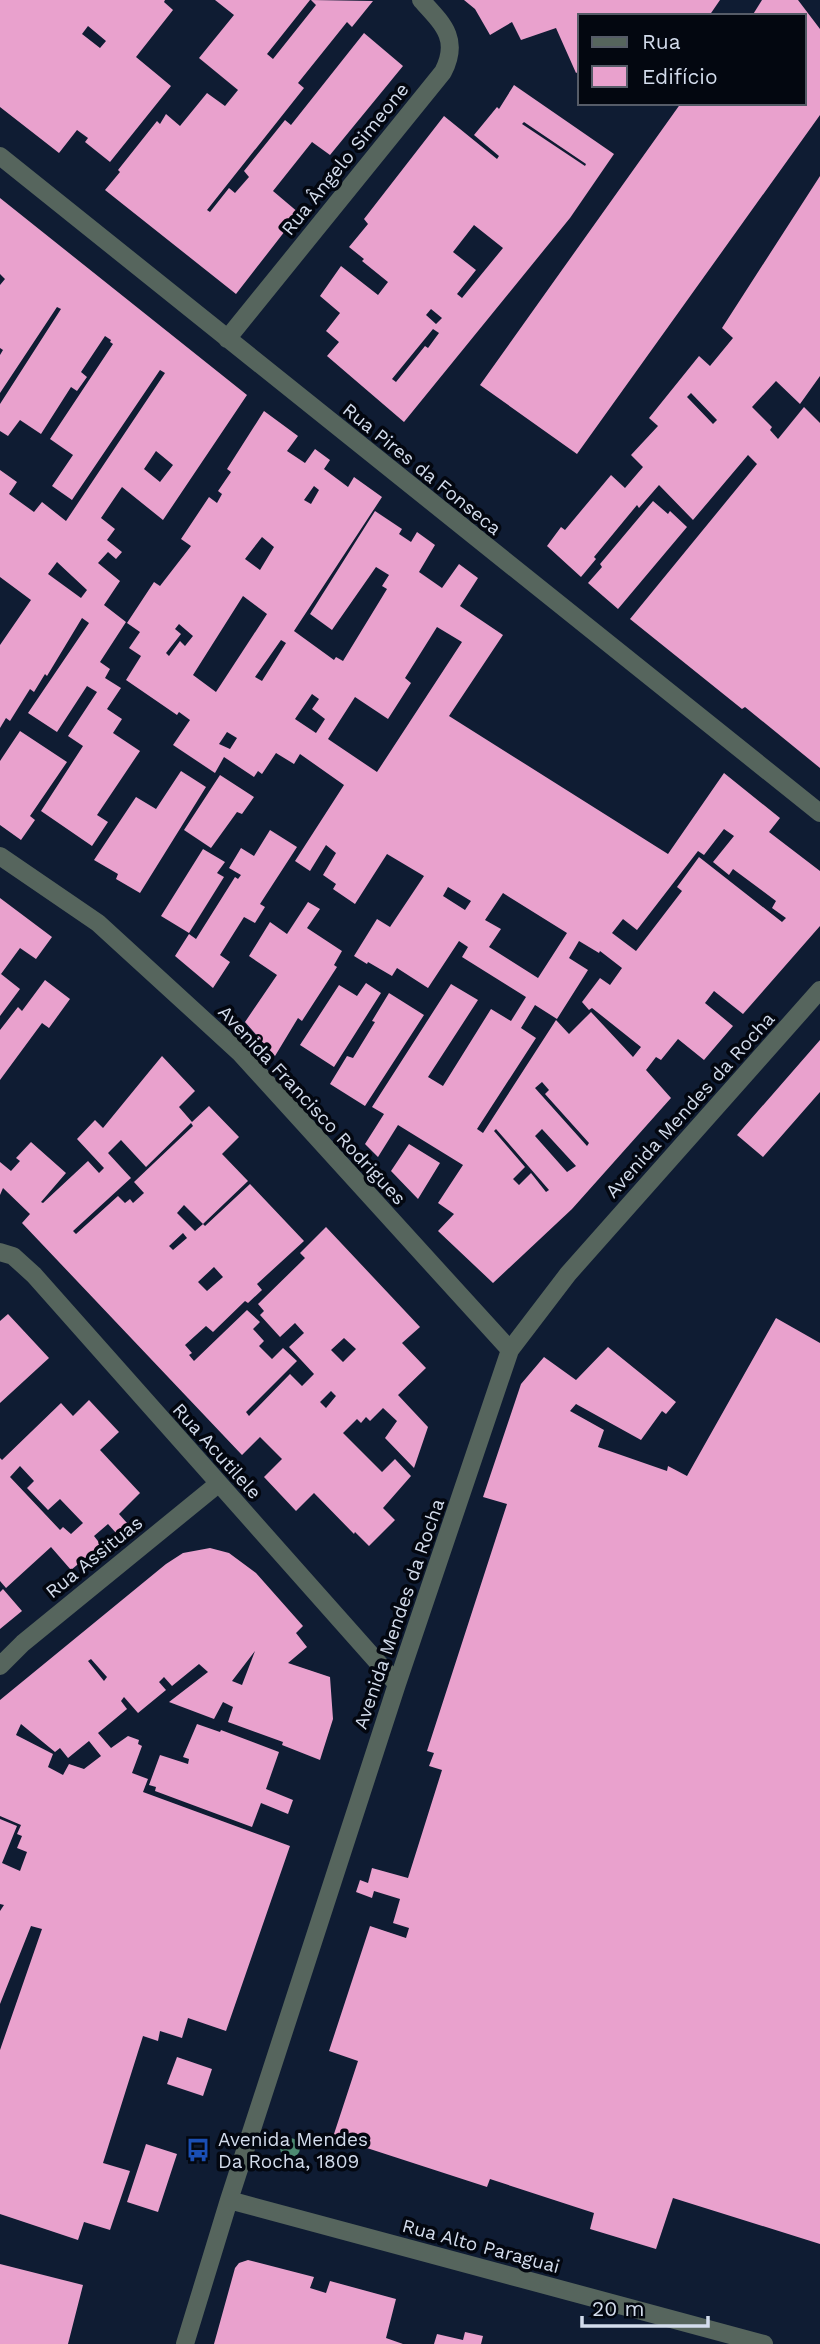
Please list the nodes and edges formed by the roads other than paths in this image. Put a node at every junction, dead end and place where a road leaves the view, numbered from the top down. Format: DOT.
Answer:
graph roads {
  1 [pos="421,0"];
  2 [pos="0,156"];
  3 [pos="227,339"];
  4 [pos="820,813"];
  5 [pos="0,856"];
  6 [pos="820,990"];
  7 [pos="0,1252"];
  8 [pos="510,1350"];
  9 [pos="218,1483"];
  10 [pos="0,1666"];
  11 [pos="397,1684"];
  12 [pos="229,2200"];
  13 [pos="185,2344"];
  14 [pos="764,2344"];
  1 -- 3 [label="street, Rua Ângelo Simeone"];
  2 -- 3 [label="street, Rua Pires da Fonseca"];
  3 -- 4 [label="street, Rua Pires da Fonseca"];
  5 -- 8 [label="street, Avenida Francisco Rodrigues"];
  6 -- 8 [label="street, Avenida Mendes da Rocha"];
  7 -- 9 [label="street, Rua Acutilele"];
  8 -- 11 [label="street, Avenida Mendes da Rocha"];
  9 -- 10 [label="street, Rua Assituas"];
  9 -- 11 [label="street, Rua Acutilele"];
  11 -- 12 [label="street, Avenida Mendes da Rocha"];
  12 -- 13 [label="street, Avenida Mendes da Rocha"];
  12 -- 14 [label="street, Rua Alto Paraguai"];
}
